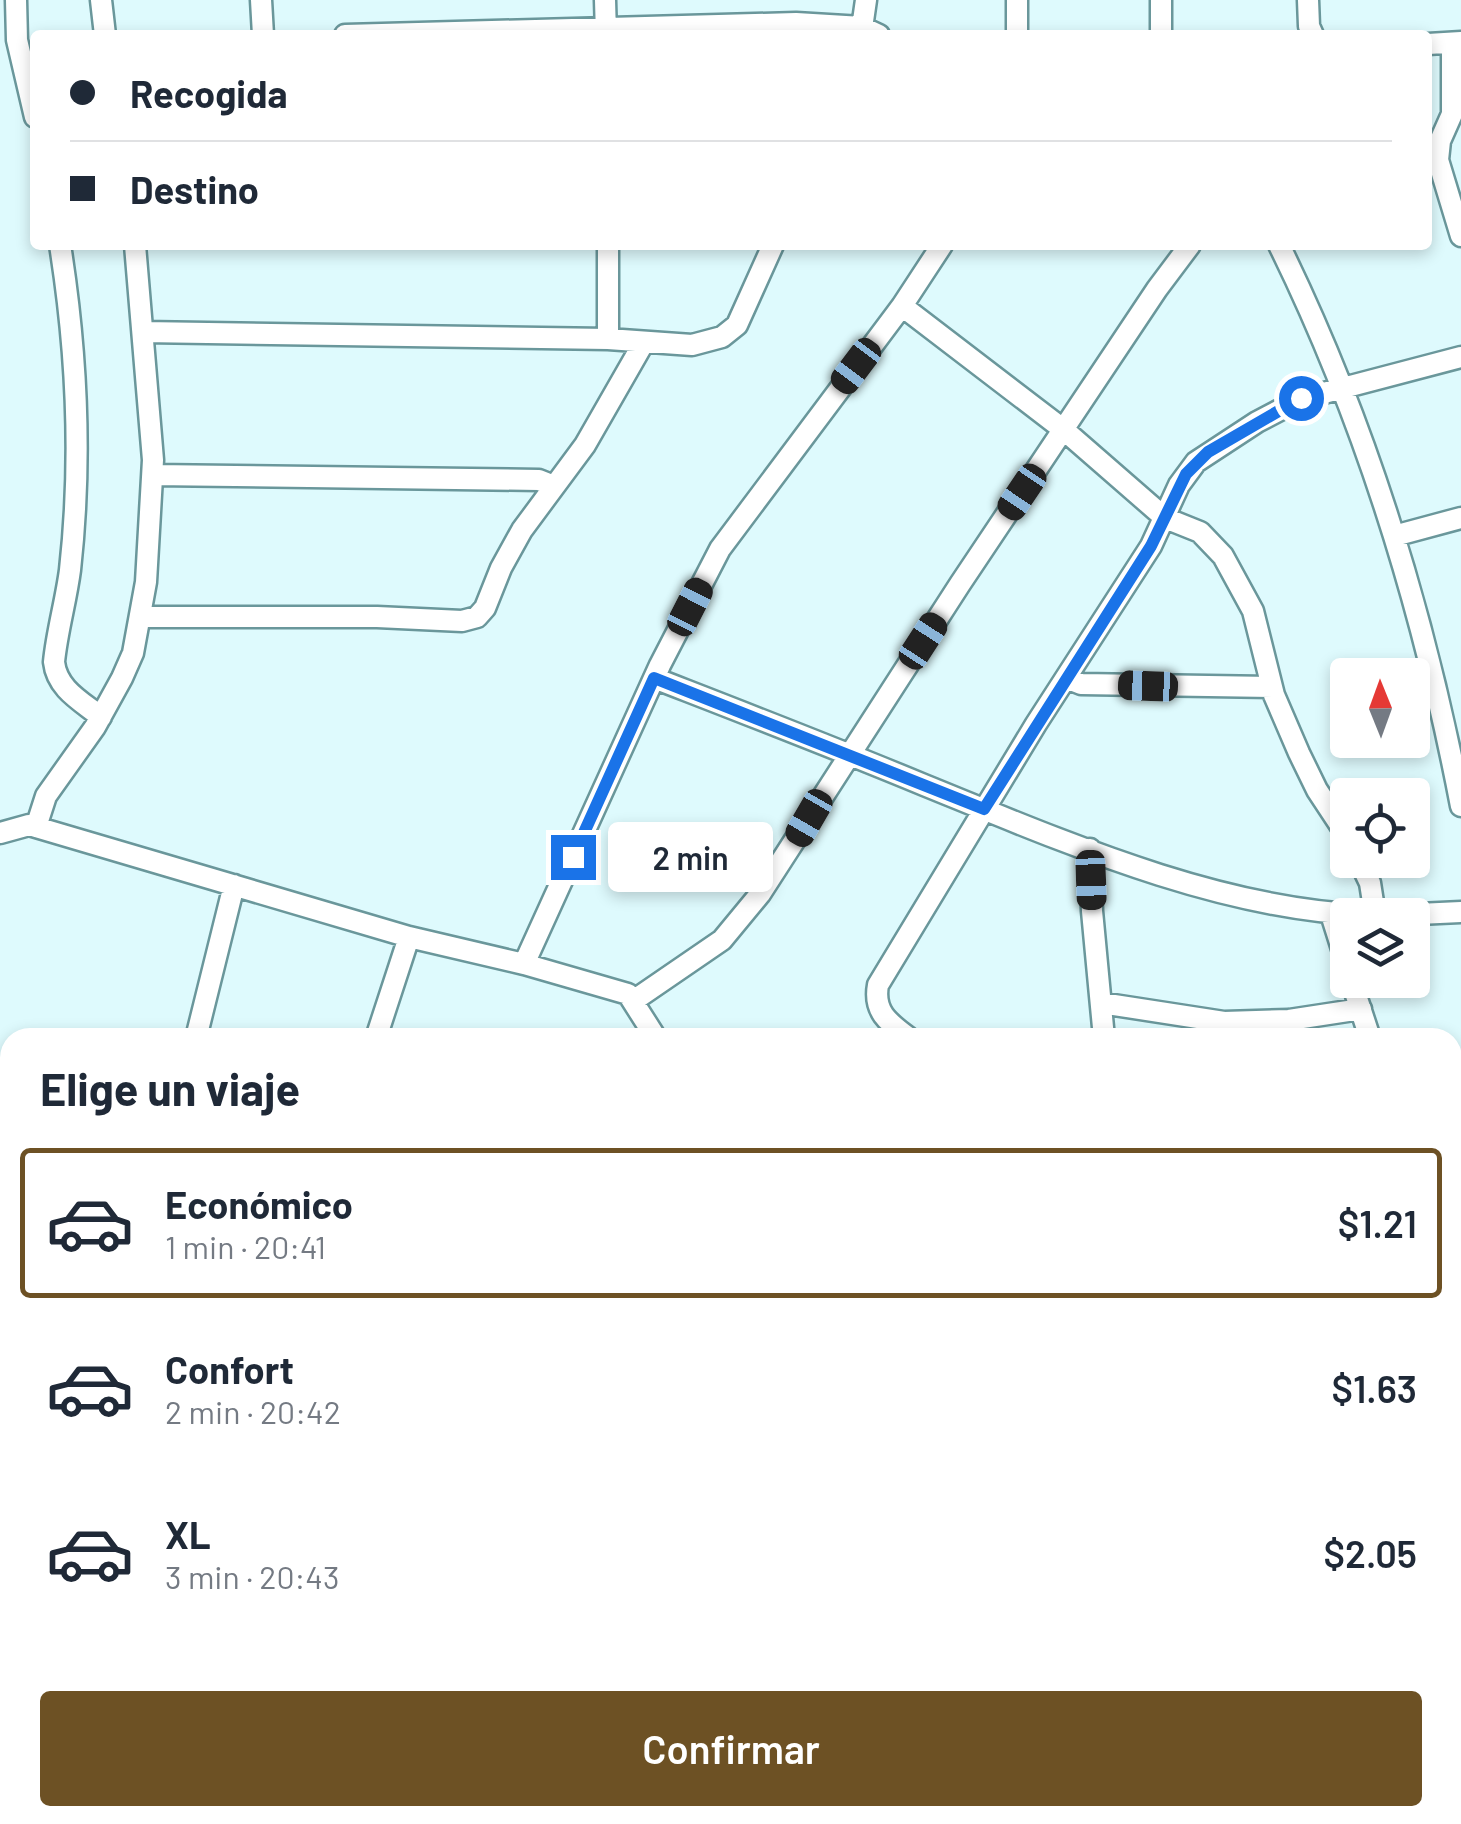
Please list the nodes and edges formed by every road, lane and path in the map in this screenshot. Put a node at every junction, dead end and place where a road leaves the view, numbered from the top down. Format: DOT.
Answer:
graph roads {
  1 [pos="16,0"];
  2 [pos="101,0"];
  3 [pos="261,0"];
  4 [pos="605,0"];
  5 [pos="866,0"];
  6 [pos="1017,0"];
  7 [pos="1161,0"];
  8 [pos="1308,0"];
  9 [pos="104,30"];
  10 [pos="263,30"];
  11 [pos="606,30"];
  12 [pos="654,30"];
  13 [pos="849,30"];
  14 [pos="867,30"];
  15 [pos="1017,30"];
  16 [pos="1161,30"];
  17 [pos="1311,30"];
  18 [pos="1456,43"];
  19 [pos="30,70"];
  20 [pos="1461,236"];
  21 [pos="61,250"];
  22 [pos="136,250"];
  23 [pos="608,250"];
  24 [pos="771,250"];
  25 [pos="939,250"];
  26 [pos="1187,250"];
  27 [pos="1281,250"];
  28 [pos="902,306"];
  29 [pos="144,332"];
  30 [pos="608,339"];
  31 [pos="644,342"];
  32 [pos="1461,356"];
  33 [pos="1341,386"];
  34 [pos="1064,430"];
  35 [pos="152,475"];
  36 [pos="554,486"];
  37 [pos="1165,518"];
  38 [pos="1461,518"];
  39 [pos="1394,536"];
  40 [pos="140,617"];
  41 [pos="654,678"];
  42 [pos="1066,678"];
  43 [pos="1272,686"];
  44 [pos="1451,703"];
  45 [pos="101,717"];
  46 [pos="850,754"];
  47 [pos="1461,806"];
  48 [pos="984,809"];
  49 [pos="1330,810"];
  50 [pos="36,827"];
  51 [pos="0,833"];
  52 [pos="1090,849"];
  53 [pos="234,885"];
  54 [pos="1461,912"];
  55 [pos="1430,913"];
  56 [pos="1330,914"];
  57 [pos="409,937"];
  58 [pos="524,964"];
  59 [pos="1357,998"];
  60 [pos="633,1001"];
  61 [pos="1101,1004"];
  62 [pos="1360,1009"];
  63 [pos="198,1028"];
  64 [pos="379,1028"];
  65 [pos="650,1028"];
  66 [pos="898,1028"];
  67 [pos="1103,1028"];
  68 [pos="1367,1028"];
  1 -- 19 [label="street"];
  2 -- 9 [label="street"];
  3 -- 10 [label="street"];
  4 -- 11 [label="street"];
  5 -- 14 [label="street"];
  6 -- 15 [label="street"];
  7 -- 16 [label="street"];
  8 -- 17 [label="street"];
  12 -- 13 [label="street"];
  18 -- 20 [label="street"];
  21 -- 45 [label="street"];
  22 -- 29 [label="street"];
  23 -- 30 [label="street"];
  24 -- 31 [label="street"];
  25 -- 28 [label="street"];
  26 -- 34 [label="street"];
  27 -- 33 [label="street"];
  28 -- 34 [label="street"];
  28 -- 41 [label="street"];
  29 -- 30 [label="street"];
  29 -- 35 [label="street"];
  30 -- 31 [label="street"];
  31 -- 36 [label="street"];
  32 -- 33 [label="street"];
  33 -- 37 [label="street"];
  33 -- 39 [label="street"];
  34 -- 37 [label="street"];
  34 -- 46 [label="street"];
  35 -- 36 [label="street"];
  35 -- 40 [label="street"];
  36 -- 40 [label="street"];
  37 -- 42 [label="street"];
  37 -- 43 [label="street"];
  38 -- 39 [label="street"];
  39 -- 44 [label="street"];
  40 -- 45 [label="street"];
  41 -- 46 [label="street"];
  41 -- 58 [label="street"];
  42 -- 43 [label="street"];
  42 -- 48 [label="street"];
  43 -- 49 [label="street"];
  44 -- 47 [label="street"];
  45 -- 50 [label="street"];
  46 -- 48 [label="street"];
  46 -- 60 [label="street"];
  48 -- 52 [label="street"];
  48 -- 66 [label="street"];
  50 -- 51 [label="street"];
  50 -- 53 [label="street"];
  52 -- 56 [label="street"];
  52 -- 61 [label="street"];
  53 -- 57 [label="street"];
  53 -- 63 [label="street"];
  54 -- 55 [label="street"];
  57 -- 58 [label="street"];
  57 -- 64 [label="street"];
  58 -- 60 [label="street"];
  59 -- 62 [label="street"];
  60 -- 65 [label="street"];
  61 -- 62 [label="street"];
  61 -- 67 [label="street"];
  62 -- 68 [label="street"];
}
